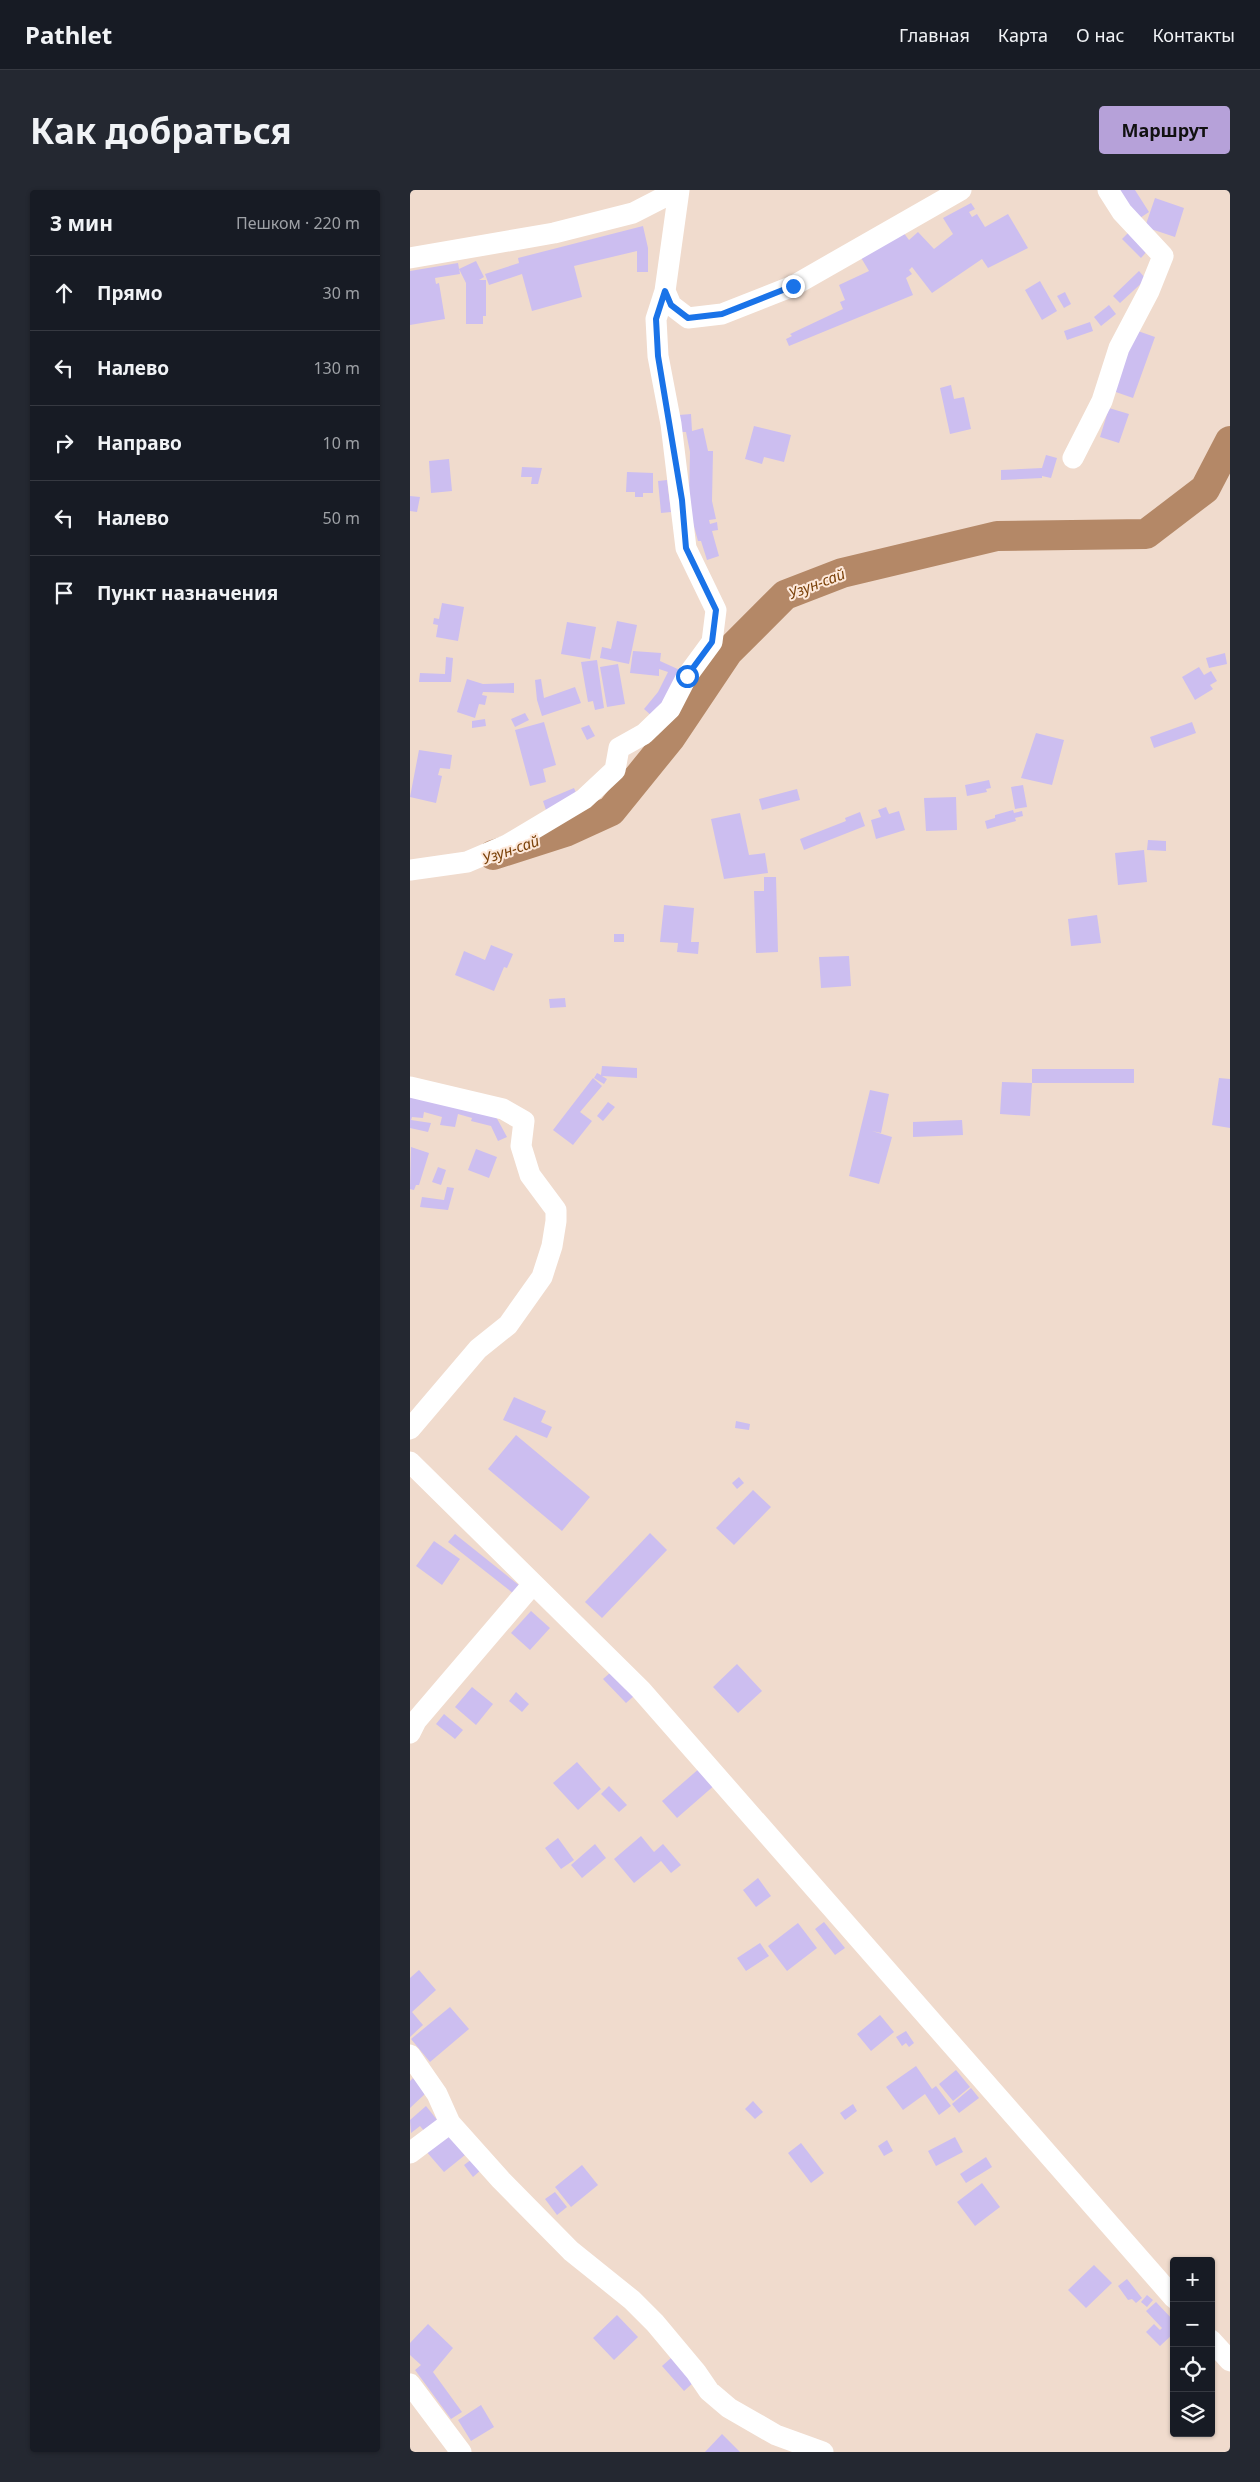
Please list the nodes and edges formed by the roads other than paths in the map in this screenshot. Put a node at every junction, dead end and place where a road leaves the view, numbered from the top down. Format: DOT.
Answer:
graph roads {
  1 [pos="678,190"];
  2 [pos="961,190"];
  3 [pos="1108,190"];
  4 [pos="410,258"];
  5 [pos="665,291"];
  6 [pos="1073,458"];
  7 [pos="410,870"];
  8 [pos="410,1087"];
  9 [pos="410,1429"];
  10 [pos="410,1462"];
  11 [pos="533,1584"];
  12 [pos="410,1733"];
  13 [pos="410,2055"];
  14 [pos="450,2123"];
  15 [pos="410,2153"];
  16 [pos="1170,2293"];
  17 [pos="1215,2344"];
  18 [pos="1230,2361"];
  19 [pos="410,2384"];
  20 [pos="461,2452"];
  21 [pos="822,2452"];
  1 -- 4 [label="street"];
  1 -- 5 [label="street"];
  2 -- 5 [label="street"];
  3 -- 6 [label="street"];
  5 -- 7 [label="street"];
  8 -- 9 [label="street"];
  10 -- 11 [label="street"];
  11 -- 12 [label="street"];
  11 -- 16 [label="street"];
  13 -- 14 [label="street"];
  14 -- 15 [label="street"];
  14 -- 21 [label="street"];
  17 -- 18 [label="street"];
  19 -- 20 [label="street"];
}
